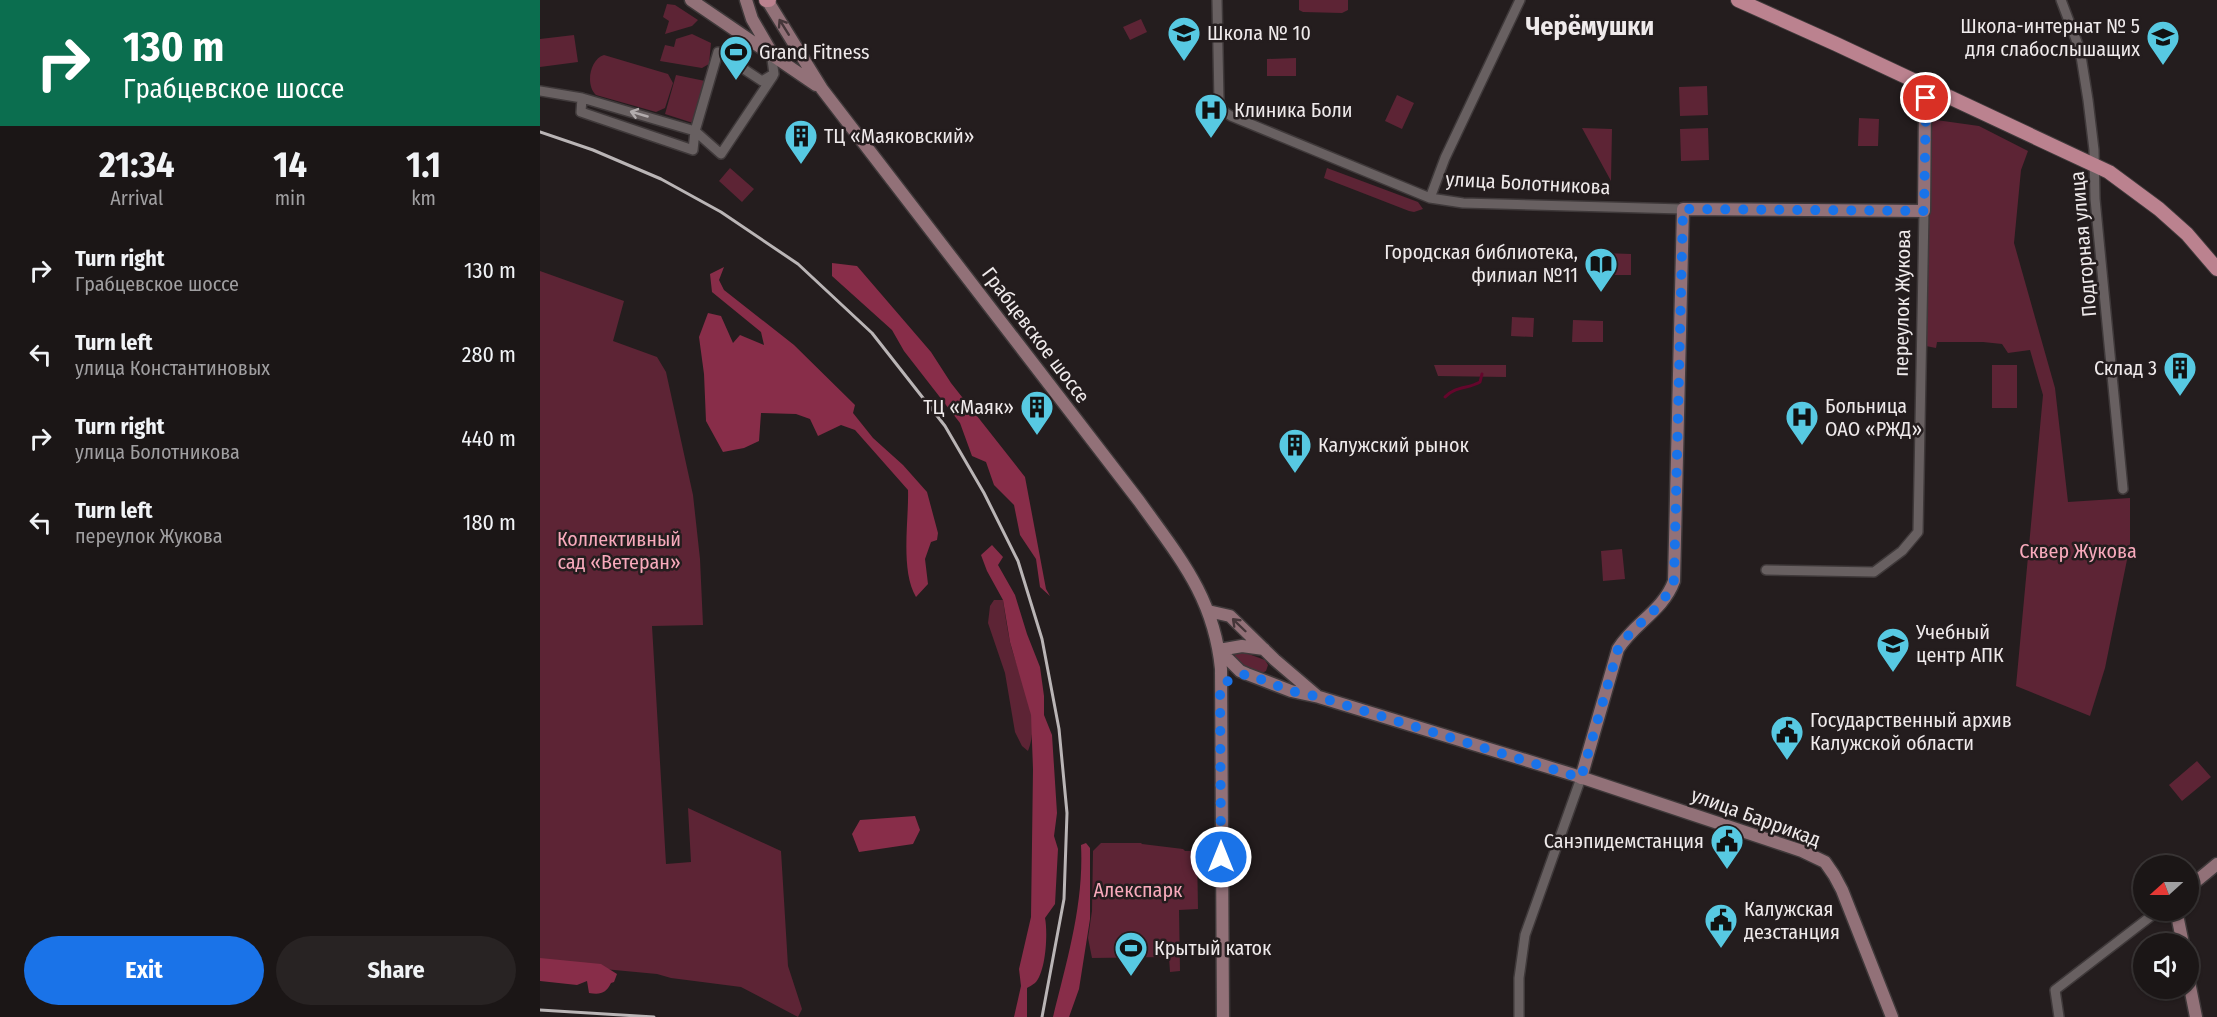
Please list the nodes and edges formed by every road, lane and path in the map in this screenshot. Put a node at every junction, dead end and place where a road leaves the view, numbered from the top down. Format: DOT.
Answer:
graph roads {
  1 [pos="691,0"];
  2 [pos="746,0"];
  3 [pos="768,0"];
  4 [pos="1218,0"];
  5 [pos="1520,0"];
  6 [pos="1737,0"];
  7 [pos="2063,1"];
  8 [pos="771,52"];
  9 [pos="774,74"];
  10 [pos="1930,88"];
  11 [pos="822,89"];
  12 [pos="540,91"];
  13 [pos="582,98"];
  14 [pos="695,131"];
  15 [pos="2094,165"];
  16 [pos="1430,198"];
  17 [pos="1683,209"];
  18 [pos="1924,211"];
  19 [pos="2217,268"];
  20 [pos="2123,489"];
  21 [pos="1766,570"];
  22 [pos="1208,611"];
  23 [pos="1264,649"];
  24 [pos="1219,650"];
  25 [pos="1275,660"];
  26 [pos="1247,674"];
  27 [pos="1263,679"];
  28 [pos="1220,686"];
  29 [pos="1319,697"];
  30 [pos="1581,778"];
  31 [pos="2217,864"];
  32 [pos="2199,879"];
  33 [pos="2145,921"];
  34 [pos="2192,999"];
  35 [pos="1222,1017"];
  36 [pos="1519,1017"];
  37 [pos="1892,1017"];
  38 [pos="2059,1017"];
  39 [pos="2196,1017"];
  1 -- 8 [label="street"];
  2 -- 8 [label="street"];
  11 -- 3 [label="street, one-way"];
  4 -- 16 [label="street, улица Болотникова"];
  5 -- 16 [label="street"];
  6 -- 10 [label="main road"];
  7 -- 15 [label="street, Подгорная улица"];
  8 -- 9 [label="street"];
  8 -- 11 [label="street"];
  9 -- 14 [label="street"];
  9 -- 14 [label="street"];
  10 -- 15 [label="main road"];
  10 -- 18 [label="street, переулок Жукова"];
  11 -- 22 [label="street, Грабцевское шоссе"];
  12 -- 13 [label="street"];
  14 -- 13 [label="street, one-way"];
  13 -- 14 [label="street"];
  15 -- 19 [label="main road"];
  15 -- 20 [label="street, Подгорная улица"];
  16 -- 17 [label="street, улица Болотникова"];
  17 -- 18 [label="street, улица Болотникова"];
  17 -- 30 [label="street"];
  18 -- 21 [label="street, переулок Жукова"];
  23 -- 22 [label="street, one-way"];
  22 -- 24 [label="street, Грабцевское шоссе"];
  23 -- 24 [label="street"];
  23 -- 25 [label="street"];
  24 -- 26 [label="street"];
  24 -- 28 [label="street, Грабцевское шоссе"];
  25 -- 27 [label="street"];
  25 -- 29 [label="street"];
  26 -- 27 [label="street"];
  26 -- 28 [label="street"];
  27 -- 29 [label="street"];
  28 -- 35 [label="street, Грабцевское шоссе"];
  29 -- 30 [label="street"];
  30 -- 36 [label="street"];
  30 -- 37 [label="street, улица Баррикад"];
  31 -- 32 [label="street"];
  33 -- 38 [label="street"];
  34 -- 39 [label="street"];
}
